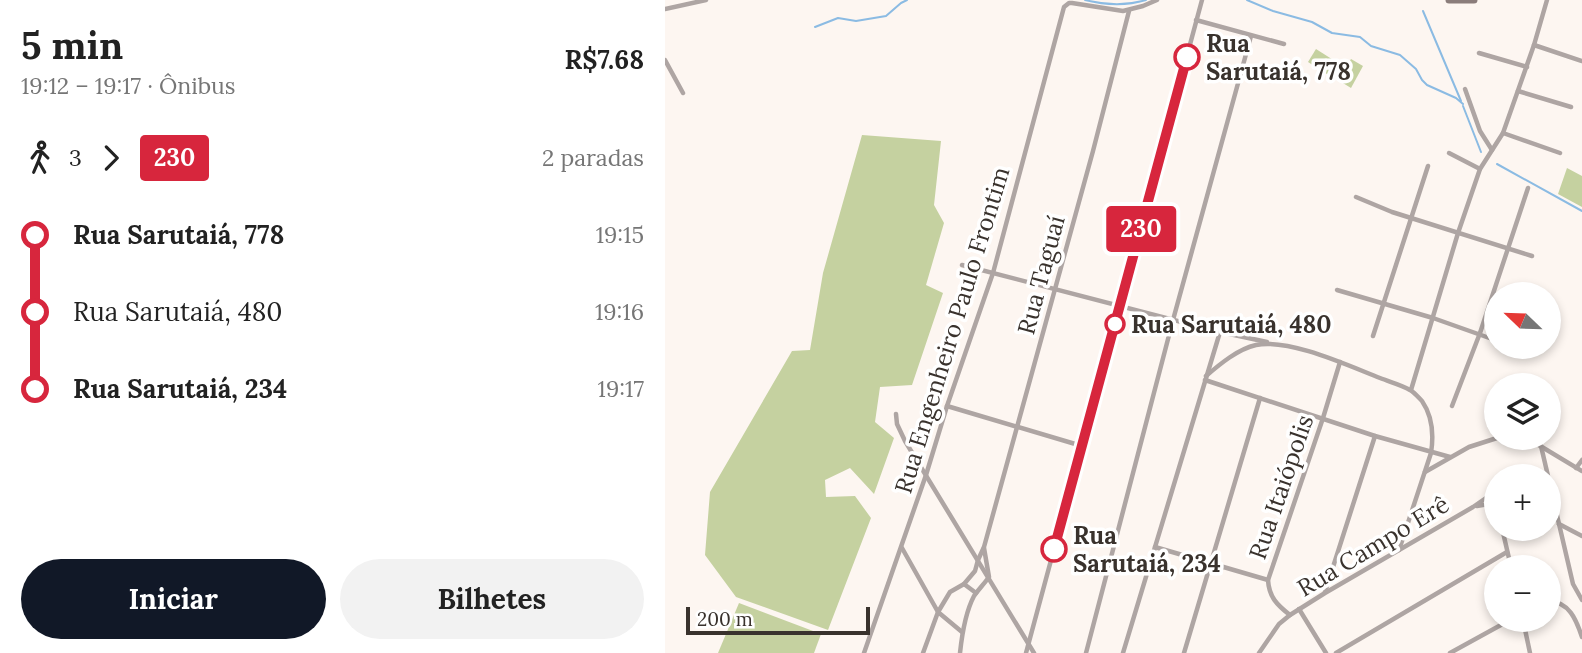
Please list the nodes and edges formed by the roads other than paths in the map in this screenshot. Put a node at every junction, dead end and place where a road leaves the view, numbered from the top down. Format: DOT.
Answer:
graph roads {
  1 [pos="706,0"];
  2 [pos="1157,0"];
  3 [pos="1202,0"];
  4 [pos="1449,0"];
  5 [pos="1474,0"];
  6 [pos="1547,0"];
  7 [pos="665,9"];
  8 [pos="1129,10"];
  9 [pos="1196,20"];
  10 [pos="1251,36"];
  11 [pos="1284,44"];
  12 [pos="1534,45"];
  13 [pos="1479,53"];
  14 [pos="665,60"];
  15 [pos="1582,61"];
  16 [pos="667,67"];
  17 [pos="1527,67"];
  18 [pos="1465,89"];
  19 [pos="1518,91"];
  20 [pos="683,93"];
  21 [pos="1571,107"];
  22 [pos="1503,133"];
  23 [pos="1492,150"];
  24 [pos="1449,153"];
  25 [pos="1560,153"];
  26 [pos="1428,166"];
  27 [pos="1480,169"];
  28 [pos="1528,188"];
  29 [pos="1356,197"];
  30 [pos="1411,219"];
  31 [pos="1458,233"];
  32 [pos="1507,250"];
  33 [pos="1532,256"];
  34 [pos="962,265"];
  35 [pos="993,273"];
  36 [pos="1055,290"];
  37 [pos="1337,290"];
  38 [pos="1384,303"];
  39 [pos="1120,306"];
  40 [pos="1433,318"];
  41 [pos="1173,320"];
  42 [pos="1220,332"];
  43 [pos="1480,333"];
  44 [pos="1484,335"];
  45 [pos="1373,336"];
  46 [pos="1275,343"];
  47 [pos="1340,362"];
  48 [pos="1205,378"];
  49 [pos="1411,390"];
  50 [pos="1260,398"];
  51 [pos="1452,406"];
  52 [pos="947,407"];
  53 [pos="896,414"];
  54 [pos="1324,418"];
  55 [pos="1018,427"];
  56 [pos="1375,436"];
  57 [pos="1484,441"];
  58 [pos="1081,446"];
  59 [pos="1548,450"];
  60 [pos="1431,453"];
  61 [pos="1450,457"];
  62 [pos="1582,460"];
  63 [pos="1579,469"];
  64 [pos="1424,473"];
  65 [pos="926,475"];
  66 [pos="1484,499"];
  67 [pos="1473,507"];
  68 [pos="1484,507"];
  69 [pos="1561,525"];
  70 [pos="1561,533"];
  71 [pos="1582,536"];
  72 [pos="1506,541"];
  73 [pos="901,547"];
  74 [pos="984,547"];
  75 [pos="1155,547"];
  76 [pos="1399,550"];
  77 [pos="1507,552"];
  78 [pos="1508,555"];
  79 [pos="978,559"];
  80 [pos="1210,563"];
  81 [pos="989,577"];
  82 [pos="1268,580"];
  83 [pos="964,584"];
  84 [pos="976,593"];
  85 [pos="1325,593"];
  86 [pos="1582,600"];
  87 [pos="1561,604"];
  88 [pos="1299,609"];
  89 [pos="938,612"];
  90 [pos="1290,615"];
  91 [pos="962,632"];
  92 [pos="1488,632"];
  93 [pos="1526,632"];
  94 [pos="1582,636"];
  95 [pos="1029,643"];
  96 [pos="864,653"];
  97 [pos="923,653"];
  98 [pos="960,653"];
  99 [pos="1026,653"];
  100 [pos="1034,653"];
  101 [pos="1086,653"];
  102 [pos="1123,653"];
  103 [pos="1184,653"];
  104 [pos="1259,653"];
  105 [pos="1326,653"];
  106 [pos="1336,653"];
  107 [pos="1450,653"];
  108 [pos="1530,653"];
  1 -- 7 [label="street"];
  2 -- 8 [label="street"];
  3 -- 9 [label="street"];
  4 -- 5 [label="main road"];
  6 -- 12 [label="street"];
  8 -- 35 [label="street, Rua Engenheiro Paulo Frontim"];
  8 -- 36 [label="street, Rua Taguaí"];
  9 -- 10 [label="street"];
  9 -- 39 [label="street"];
  10 -- 11 [label="street"];
  10 -- 41 [label="street"];
  12 -- 15 [label="street"];
  12 -- 17 [label="street"];
  13 -- 17 [label="street"];
  14 -- 16 [label="street"];
  16 -- 20 [label="street"];
  17 -- 19 [label="street"];
  18 -- 23 [label="street"];
  19 -- 21 [label="street"];
  19 -- 22 [label="street"];
  22 -- 23 [label="street"];
  22 -- 25 [label="street"];
  23 -- 27 [label="street"];
  24 -- 27 [label="street"];
  26 -- 30 [label="street"];
  27 -- 31 [label="street"];
  28 -- 32 [label="street"];
  29 -- 30 [label="street"];
  30 -- 31 [label="street"];
  30 -- 38 [label="street"];
  31 -- 32 [label="street"];
  31 -- 40 [label="street"];
  32 -- 33 [label="street"];
  32 -- 43 [label="street"];
  34 -- 35 [label="street"];
  35 -- 36 [label="street"];
  35 -- 52 [label="street, Rua Engenheiro Paulo Frontim"];
  36 -- 39 [label="street"];
  36 -- 55 [label="street, Rua Taguaí"];
  37 -- 38 [label="street"];
  38 -- 40 [label="street"];
  38 -- 45 [label="street"];
  39 -- 41 [label="street"];
  39 -- 58 [label="street"];
  40 -- 43 [label="street"];
  40 -- 49 [label="street"];
  41 -- 42 [label="street"];
  41 -- 101 [label="street"];
  42 -- 46 [label="street"];
  42 -- 48 [label="street"];
  43 -- 44 [label="street"];
  43 -- 51 [label="street"];
  46 -- 47 [label="street"];
  46 -- 48 [label="street"];
  47 -- 49 [label="street"];
  47 -- 54 [label="street, Rua Itaiópolis"];
  48 -- 50 [label="street"];
  48 -- 75 [label="street"];
  49 -- 60 [label="street"];
  50 -- 54 [label="street"];
  50 -- 80 [label="street"];
  52 -- 55 [label="street"];
  52 -- 65 [label="street, Rua Engenheiro Paulo Frontim"];
  53 -- 65 [label="street"];
  54 -- 56 [label="street"];
  54 -- 82 [label="street, Rua Itaiópolis"];
  55 -- 58 [label="street"];
  55 -- 74 [label="street, Rua Taguaí"];
  56 -- 60 [label="street"];
  56 -- 85 [label="street"];
  57 -- 61 [label="street"];
  58 -- 95 [label="street"];
  59 -- 63 [label="street"];
  60 -- 61 [label="street"];
  60 -- 64 [label="street"];
  61 -- 64 [label="street"];
  62 -- 63 [label="street"];
  64 -- 76 [label="street"];
  65 -- 73 [label="street, Rua Engenheiro Paulo Frontim"];
  65 -- 79 [label="street"];
  66 -- 67 [label="street, Rua Campo Erê"];
  67 -- 68 [label="street, Rua Campo Erê"];
  67 -- 76 [label="street, Rua Campo Erê"];
  69 -- 71 [label="street"];
  70 -- 86 [label="street"];
  72 -- 77 [label="street"];
  73 -- 89 [label="street"];
  73 -- 96 [label="street, Rua Engenheiro Paulo Frontim"];
  74 -- 79 [label="street, Rua Taguaí"];
  74 -- 81 [label="street, Rua Taguaí"];
  75 -- 80 [label="street"];
  75 -- 102 [label="street"];
  76 -- 85 [label="street, Rua Campo Erê"];
  77 -- 78 [label="street"];
  77 -- 106 [label="street"];
  79 -- 81 [label="street"];
  79 -- 83 [label="street, Rua Taguaí"];
  80 -- 82 [label="street"];
  80 -- 103 [label="street"];
  81 -- 84 [label="street"];
  81 -- 95 [label="street"];
  82 -- 90 [label="street, Rua Itaiópolis"];
  83 -- 84 [label="street"];
  83 -- 89 [label="street, Rua Taguaí"];
  84 -- 91 [label="street"];
  85 -- 88 [label="street, Rua Campo Erê"];
  87 -- 94 [label="street"];
  88 -- 90 [label="street, Rua Campo Erê"];
  88 -- 105 [label="street"];
  89 -- 91 [label="street"];
  89 -- 97 [label="street"];
  90 -- 104 [label="street, Rua Campo Erê"];
  91 -- 98 [label="street"];
  92 -- 107 [label="street"];
  93 -- 108 [label="street"];
  95 -- 99 [label="street"];
  95 -- 100 [label="street"];
}
